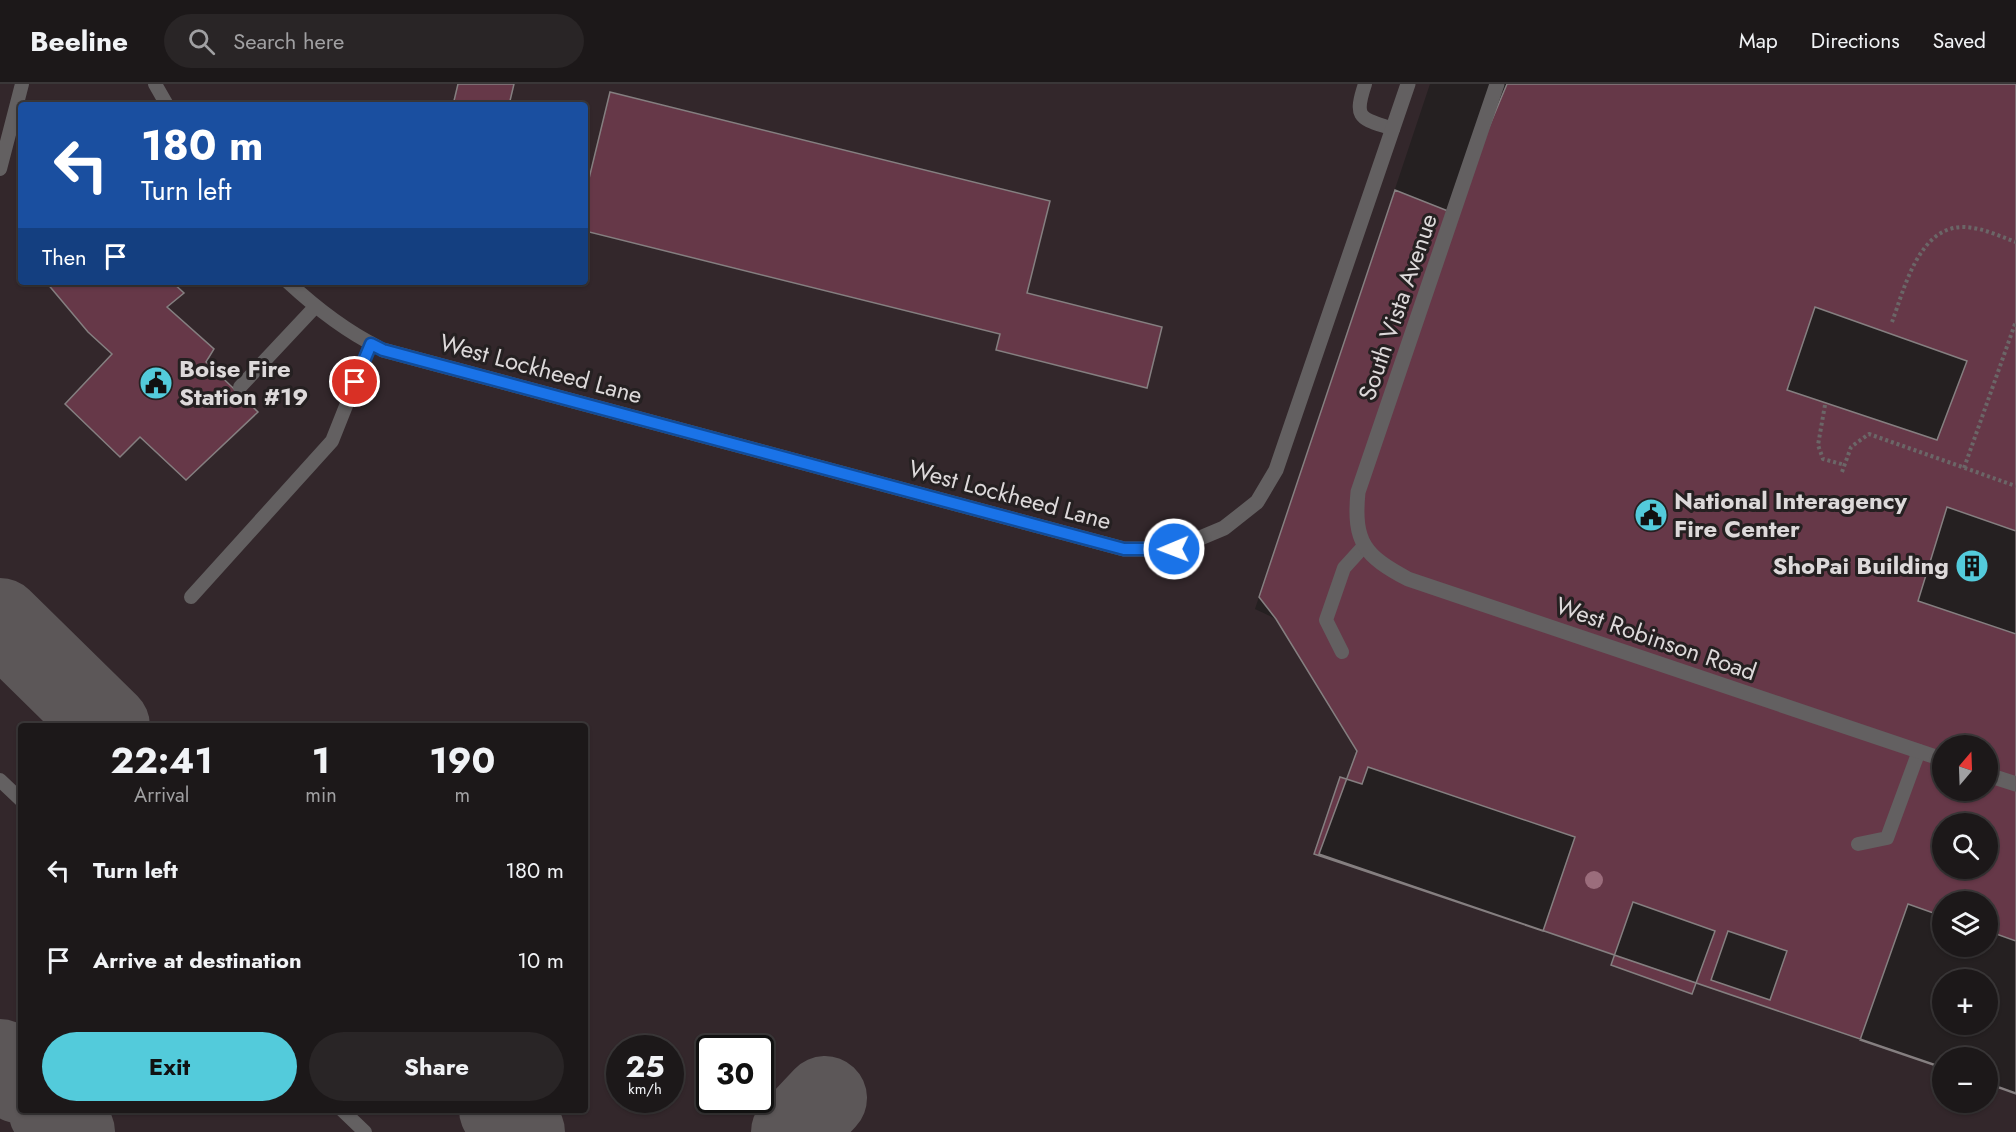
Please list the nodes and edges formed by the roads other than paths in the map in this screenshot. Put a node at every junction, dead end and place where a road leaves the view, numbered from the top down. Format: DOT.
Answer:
graph roads {
  1 [pos="22,84"];
  2 [pos="155,84"];
  3 [pos="1365,84"];
  4 [pos="1408,84"];
  5 [pos="1497,84"];
  6 [pos="165,102"];
  7 [pos="1393,129"];
  8 [pos="0,170"];
  9 [pos="291,285"];
  10 [pos="315,307"];
  11 [pos="377,347"];
  12 [pos="240,387"];
  13 [pos="1364,546"];
  14 [pos="191,597"];
  15 [pos="1342,652"];
  16 [pos="1919,751"];
  17 [pos="1932,756"];
  18 [pos="1998,778"];
  19 [pos="0,780"];
  20 [pos="2016,784"];
  21 [pos="18,797"];
  22 [pos="1858,844"];
  23 [pos="345,1113"];
  24 [pos="365,1132"];
  1 -- 8 [label="lane"];
  2 -- 6 [label="lane"];
  3 -- 7 [label="lane"];
  4 -- 7 [label="street, West Lockheed Lane"];
  5 -- 13 [label="street, South Vista Avenue"];
  7 -- 11 [label="street, West Lockheed Lane"];
  9 -- 10 [label="lane"];
  10 -- 11 [label="lane"];
  10 -- 12 [label="lane"];
  11 -- 14 [label="lane"];
  13 -- 15 [label="lane"];
  13 -- 16 [label="street, West Robinson Road"];
  16 -- 17 [label="street, West Robinson Road"];
  16 -- 22 [label="lane"];
  18 -- 20 [label="street"];
  19 -- 21 [label="lane"];
  23 -- 24 [label="lane"];
}
